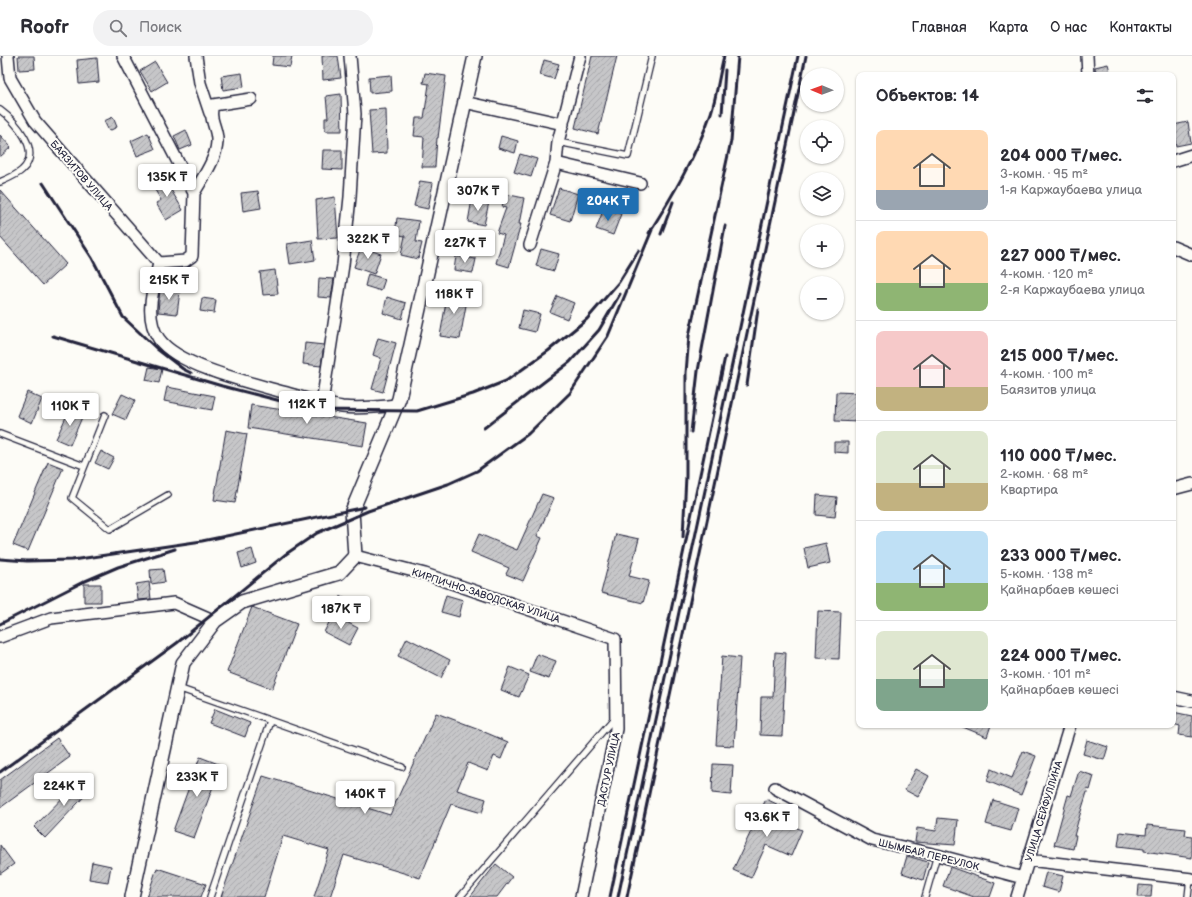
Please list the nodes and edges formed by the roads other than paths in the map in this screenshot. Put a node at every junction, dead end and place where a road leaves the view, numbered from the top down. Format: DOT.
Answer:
graph roads {
  1 [pos="8,56"];
  2 [pos="123,56"];
  3 [pos="196,56"];
  4 [pos="350,56"];
  5 [pos="475,56"];
  6 [pos="580,56"];
  7 [pos="652,56"];
  8 [pos="1087,56"];
  9 [pos="1088,72"];
  10 [pos="251,99"];
  11 [pos="464,102"];
  12 [pos="0,110"];
  13 [pos="210,113"];
  14 [pos="563,124"];
  15 [pos="558,142"];
  16 [pos="1192,155"];
  17 [pos="1176,160"];
  18 [pos="556,162"];
  19 [pos="0,182"];
  20 [pos="640,183"];
  21 [pos="194,192"];
  22 [pos="530,245"];
  23 [pos="1176,248"];
  24 [pos="1192,255"];
  25 [pos="159,263"];
  26 [pos="398,402"];
  27 [pos="322,403"];
  28 [pos="105,415"];
  29 [pos="0,434"];
  30 [pos="84,466"];
  31 [pos="1192,484"];
  32 [pos="1176,488"];
  33 [pos="168,495"];
  34 [pos="355,556"];
  35 [pos="215,621"];
  36 [pos="0,637"];
  37 [pos="615,639"];
  38 [pos="177,688"];
  39 [pos="1176,698"];
  40 [pos="1192,701"];
  41 [pos="616,715"];
  42 [pos="270,721"];
  43 [pos="1069,728"];
  44 [pos="402,767"];
  45 [pos="775,788"];
  46 [pos="937,855"];
  47 [pos="1028,860"];
  48 [pos="1023,878"];
  49 [pos="1191,879"];
  50 [pos="132,897"];
  51 [pos="210,897"];
  52 [pos="460,897"];
  53 [pos="581,897"];
  54 [pos="925,897"];
  55 [pos="1017,897"];
  56 [pos="1188,897"];
  1 -- 25 [label="street, БАЯЗИТОВ УЛИЦА"];
  2 -- 21 [label="street"];
  3 -- 13 [label="street"];
  4 -- 27 [label="street"];
  5 -- 11 [label="street"];
  6 -- 14 [label="street"];
  7 -- 15 [label="lane"];
  8 -- 9 [label="street"];
  10 -- 13 [label="street"];
  11 -- 14 [label="street"];
  11 -- 26 [label="street"];
  12 -- 19 [label="lane"];
  13 -- 21 [label="street"];
  14 -- 15 [label="street"];
  15 -- 18 [label="street"];
  16 -- 17 [label="street"];
  18 -- 20 [label="street"];
  18 -- 22 [label="street"];
  21 -- 25 [label="street"];
  23 -- 24 [label="street"];
  25 -- 27 [label="street"];
  26 -- 27 [label="street"];
  26 -- 34 [label="street"];
  28 -- 30 [label="lane"];
  29 -- 30 [label="lane"];
  30 -- 33 [label="lane"];
  31 -- 32 [label="street"];
  34 -- 35 [label="street"];
  34 -- 37 [label="street, КИРПИЧНО-ЗАВОДСКАЯ УЛИЦА"];
  35 -- 36 [label="street"];
  35 -- 38 [label="street"];
  37 -- 41 [label="street, ДАСТУР УЛИЦА"];
  38 -- 42 [label="lane"];
  38 -- 50 [label="street"];
  39 -- 40 [label="street"];
  41 -- 52 [label="lane"];
  41 -- 53 [label="street, ДАСТУР УЛИЦА"];
  42 -- 44 [label="lane"];
  42 -- 51 [label="lane"];
  43 -- 47 [label="street, УЛИЦА СЕЙФУЛЛИНА"];
  45 -- 46 [label="street, ШЫМБАЙ ПЕРЕУЛОК"];
  46 -- 48 [label="street, ШЫМБАЙ ПЕРЕУЛОК"];
  46 -- 54 [label="lane"];
  47 -- 48 [label="street, УЛИЦА СЕЙФУЛЛИНА"];
  47 -- 49 [label="street"];
  48 -- 55 [label="street, УЛИЦА СЕЙФУЛЛИНА"];
  49 -- 56 [label="lane"];
}
